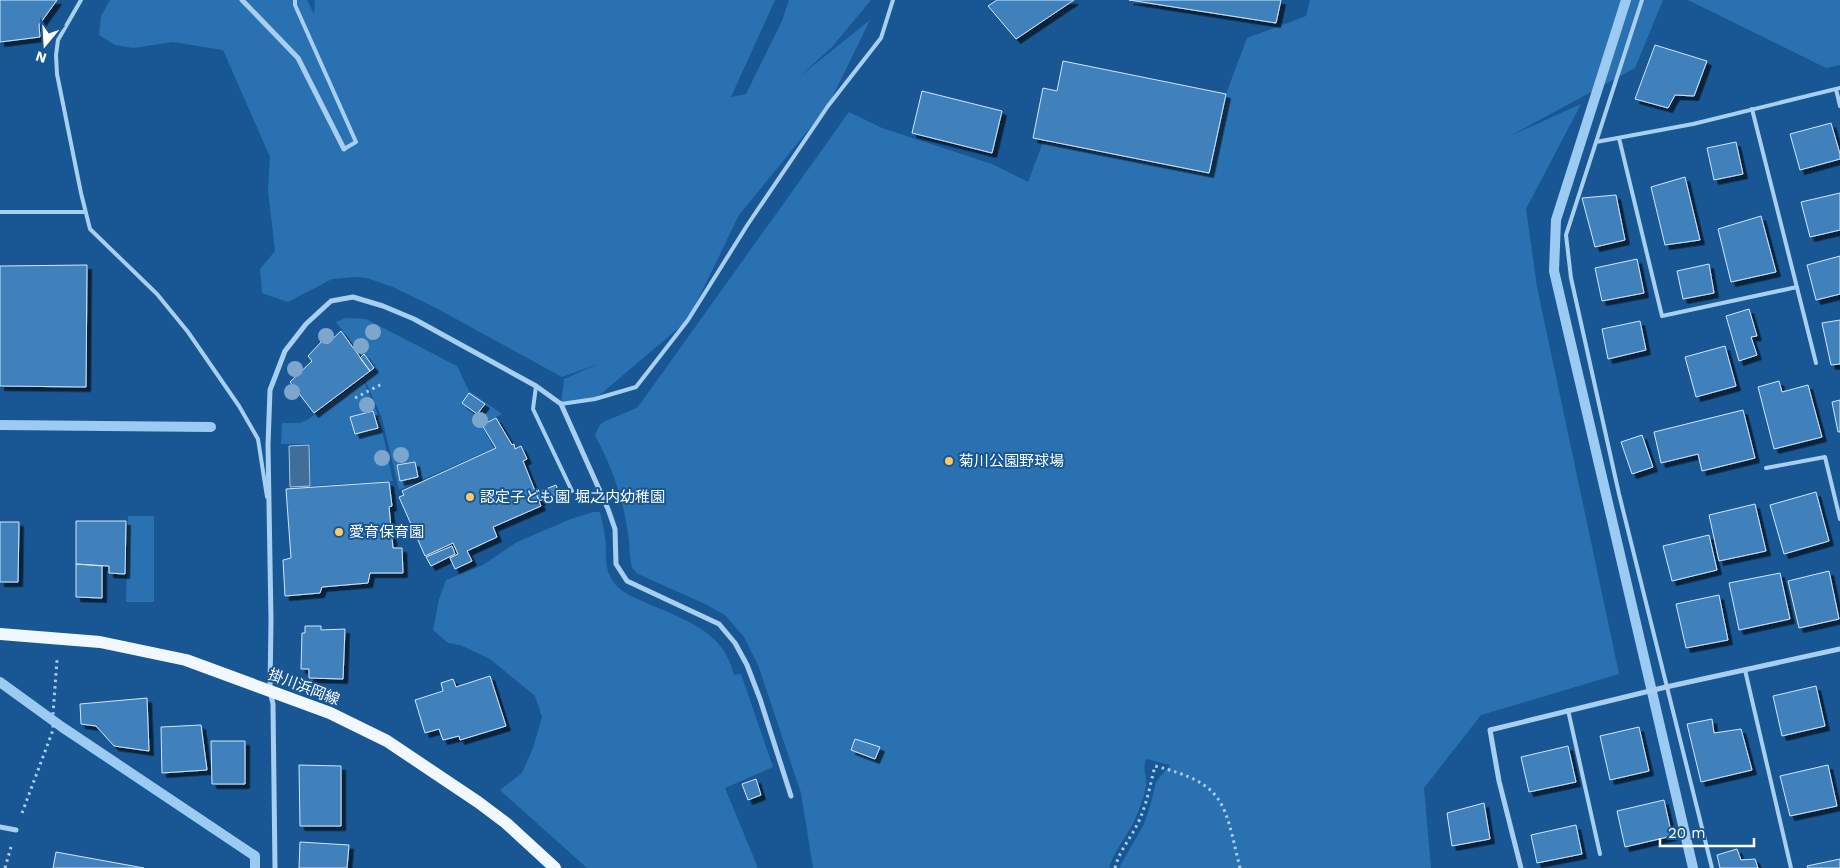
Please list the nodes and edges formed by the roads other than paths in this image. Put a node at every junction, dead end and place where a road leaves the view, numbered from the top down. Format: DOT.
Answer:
graph roads {
  1 [pos="81,0"];
  2 [pos="242,0"];
  3 [pos="295,0"];
  4 [pos="893,0"];
  5 [pos="1642,0"];
  6 [pos="1838,88"];
  7 [pos="1840,106"];
  8 [pos="1752,109"];
  9 [pos="1619,138"];
  10 [pos="1596,142"];
  11 [pos="344,149"];
  12 [pos="0,212"];
  13 [pos="85,212"];
  14 [pos="1797,287"];
  15 [pos="1816,363"];
  16 [pos="536,386"];
  17 [pos="561,404"];
  18 [pos="1766,468"];
  19 [pos="572,491"];
  20 [pos="269,502"];
  21 [pos="1840,519"];
  22 [pos="0,634"];
  23 [pos="1840,649"];
  24 [pos="1745,670"];
  25 [pos="1664,687"];
  26 [pos="270,691"];
  27 [pos="1568,710"];
  28 [pos="791,796"];
  29 [pos="0,827"];
  30 [pos="16,830"];
  31 [pos="1600,854"];
  32 [pos="275,868"];
  33 [pos="555,868"];
  34 [pos="1521,868"];
  35 [pos="1712,868"];
  36 [pos="1791,868"];
  1 -- 13 [label="lane"];
  2 -- 11 [label="street"];
  3 -- 11 [label="lane"];
  4 -- 17 [label="lane"];
  5 -- 10 [label="lane"];
  6 -- 7 [label="lane"];
  6 -- 8 [label="lane"];
  8 -- 9 [label="lane"];
  8 -- 14 [label="lane"];
  9 -- 10 [label="lane"];
  9 -- 14 [label="lane"];
  10 -- 25 [label="lane"];
  12 -- 13 [label="lane"];
  13 -- 20 [label="lane"];
  14 -- 15 [label="lane"];
  16 -- 17 [label="street"];
  16 -- 19 [label="lane"];
  16 -- 20 [label="street"];
  17 -- 28 [label="street"];
  18 -- 21 [label="lane"];
  20 -- 26 [label="street"];
  22 -- 26 [label="main road, 掛川浜岡線"];
  23 -- 24 [label="street"];
  24 -- 25 [label="street"];
  24 -- 36 [label="lane"];
  25 -- 27 [label="street"];
  25 -- 35 [label="lane"];
  26 -- 32 [label="street"];
  26 -- 33 [label="main road, 掛川浜岡線"];
  27 -- 31 [label="lane"];
  27 -- 34 [label="street"];
  29 -- 30 [label="street"];
}
